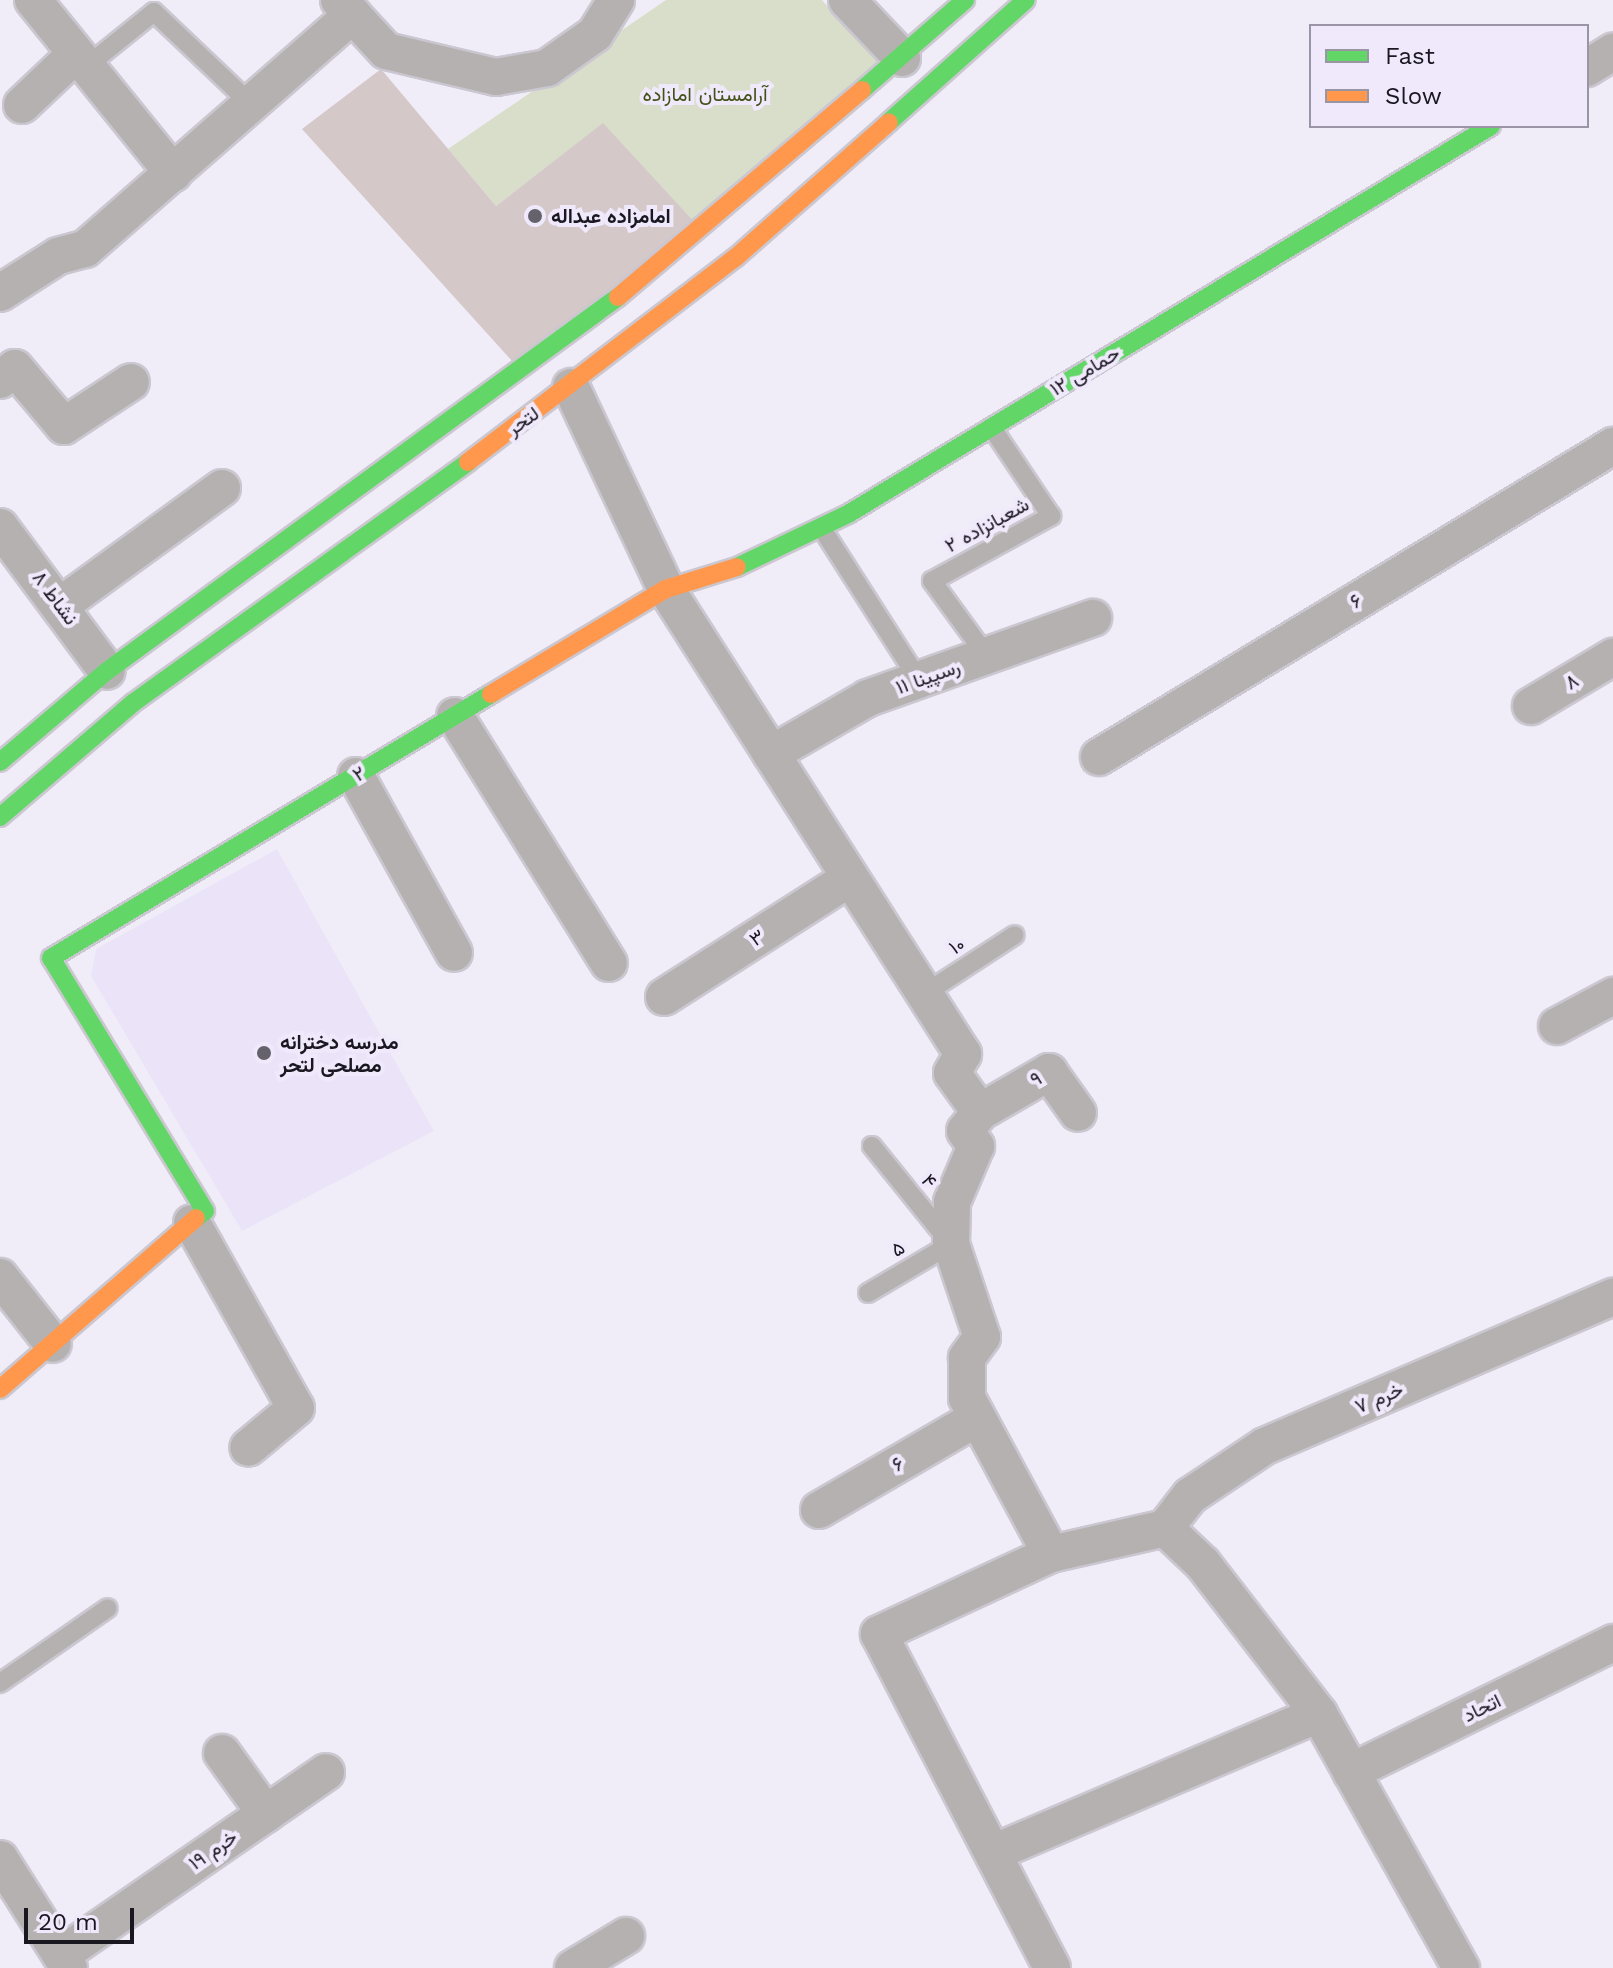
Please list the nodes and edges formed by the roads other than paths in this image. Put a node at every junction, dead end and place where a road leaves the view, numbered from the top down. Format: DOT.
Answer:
graph roads {
  1 [pos="33,0"];
  2 [pos="616,0"];
  3 [pos="847,0"];
  4 [pos="965,0"];
  5 [pos="1026,0"];
  6 [pos="346,7"];
  7 [pos="1613,52"];
  8 [pos="902,58"];
  9 [pos="81,60"];
  10 [pos="1589,67"];
  11 [pos="22,105"];
  12 [pos="252,105"];
  13 [pos="1488,128"];
  14 [pos="173,173"];
  15 [pos="3,286"];
  16 [pos="546,354"];
  17 [pos="0,380"];
  18 [pos="131,382"];
  19 [pos="571,387"];
  20 [pos="992,427"];
  21 [pos="1613,446"];
  22 [pos="222,488"];
  23 [pos="336,499"];
  24 [pos="0,527"];
  25 [pos="821,527"];
  26 [pos="362,534"];
  27 [pos="666,589"];
  28 [pos="61,605"];
  29 [pos="1093,618"];
  30 [pos="986,655"];
  31 [pos="1613,657"];
  32 [pos="107,671"];
  33 [pos="920,682"];
  34 [pos="1531,706"];
  35 [pos="455,716"];
  36 [pos="771,754"];
  37 [pos="1099,757"];
  38 [pos="0,762"];
  39 [pos="356,776"];
  40 [pos="0,817"];
  41 [pos="850,878"];
  42 [pos="1015,935"];
  43 [pos="454,953"];
  44 [pos="609,963"];
  45 [pos="924,994"];
  46 [pos="1613,996"];
  47 [pos="664,997"];
  48 [pos="1557,1026"];
  49 [pos="980,1112"];
  50 [pos="1078,1113"];
  51 [pos="872,1146"];
  52 [pos="192,1223"];
  53 [pos="951,1244"];
  54 [pos="0,1277"];
  55 [pos="868,1293"];
  56 [pos="1613,1297"];
  57 [pos="53,1344"];
  58 [pos="0,1389"];
  59 [pos="977,1418"];
  60 [pos="248,1448"];
  61 [pos="819,1510"];
  62 [pos="1165,1528"];
  63 [pos="1051,1554"];
  64 [pos="108,1608"];
  65 [pos="1613,1643"];
  66 [pos="0,1683"];
  67 [pos="1319,1714"];
  68 [pos="222,1753"];
  69 [pos="326,1772"];
  70 [pos="1351,1772"];
  71 [pos="266,1814"];
  72 [pos="993,1853"];
  73 [pos="0,1859"];
  74 [pos="626,1936"];
  75 [pos="65,1961"];
  76 [pos="1050,1967"];
  77 [pos="573,1968"];
  78 [pos="1461,1968"];
  1 -- 9 [label="street"];
  2 -- 6 [label="street"];
  3 -- 8 [label="street"];
  4 -- 8 [label="street, لتحر"];
  5 -- 19 [label="street, لتحر"];
  6 -- 12 [label="street"];
  7 -- 10 [label="street"];
  8 -- 16 [label="street, لتحر"];
  9 -- 11 [label="street"];
  9 -- 12 [label="lane"];
  9 -- 14 [label="street"];
  12 -- 14 [label="street"];
  13 -- 20 [label="street, حمامی ۱۲"];
  14 -- 15 [label="street"];
  16 -- 19 [label="street"];
  16 -- 23 [label="street, لتحر"];
  17 -- 18 [label="street"];
  19 -- 26 [label="street, لتحر"];
  19 -- 27 [label="street"];
  20 -- 25 [label="street, حمامی ۱۲"];
  20 -- 30 [label="lane, شعبانزاده ۲"];
  21 -- 37 [label="street, ۶"];
  22 -- 28 [label="street"];
  23 -- 26 [label="street"];
  23 -- 32 [label="street, لتحر"];
  24 -- 28 [label="street, نشاط ۸"];
  25 -- 27 [label="street, حمامی ۱۲"];
  25 -- 33 [label="lane"];
  26 -- 40 [label="street, لتحر"];
  27 -- 35 [label="street, ۲"];
  27 -- 36 [label="street"];
  28 -- 32 [label="street, نشاط ۸"];
  29 -- 30 [label="street, رسپینا ۱۱"];
  30 -- 33 [label="street, رسپینا ۱۱"];
  31 -- 34 [label="street, ۸"];
  32 -- 38 [label="street, لتحر"];
  33 -- 36 [label="street, رسپینا ۱۱"];
  35 -- 39 [label="street, ۲"];
  35 -- 44 [label="street"];
  36 -- 41 [label="street"];
  39 -- 43 [label="street"];
  39 -- 52 [label="street, ۲"];
  41 -- 45 [label="street"];
  41 -- 47 [label="street, ۳"];
  42 -- 45 [label="lane, ۱۰"];
  45 -- 49 [label="street"];
  46 -- 48 [label="street"];
  49 -- 50 [label="street, ۹"];
  49 -- 53 [label="street"];
  51 -- 53 [label="lane, ۴"];
  52 -- 57 [label="street"];
  52 -- 60 [label="street"];
  53 -- 55 [label="lane, ۵"];
  53 -- 59 [label="street"];
  54 -- 57 [label="street"];
  56 -- 62 [label="street, خرم ۷"];
  57 -- 58 [label="street"];
  59 -- 61 [label="street, ۶"];
  59 -- 63 [label="street"];
  62 -- 63 [label="street"];
  62 -- 67 [label="street"];
  63 -- 72 [label="street"];
  64 -- 66 [label="lane"];
  65 -- 70 [label="street, اتحاد"];
  67 -- 70 [label="street"];
  67 -- 72 [label="street"];
  68 -- 71 [label="street"];
  69 -- 71 [label="street, خرم ۱۹"];
  70 -- 78 [label="street"];
  71 -- 75 [label="street, خرم ۱۹"];
  72 -- 76 [label="street"];
  73 -- 75 [label="street"];
  74 -- 77 [label="street"];
}
